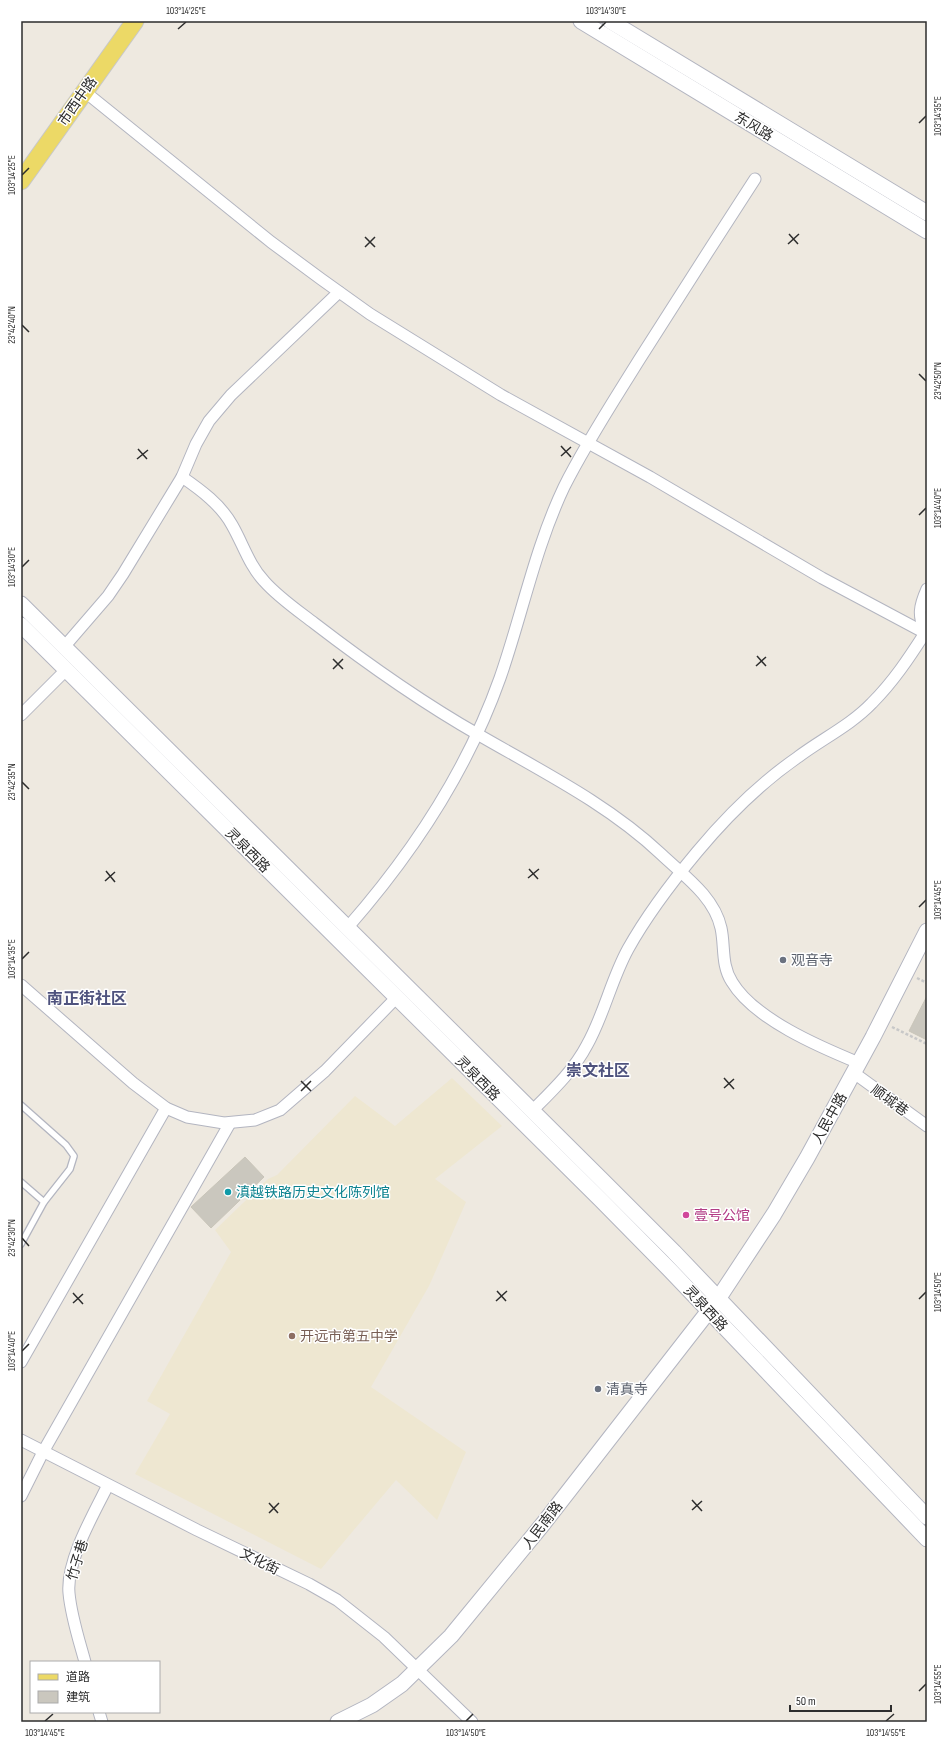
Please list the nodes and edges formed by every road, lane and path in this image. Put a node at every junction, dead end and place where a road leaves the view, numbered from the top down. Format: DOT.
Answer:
graph roads {
  1 [pos="135,21"];
  2 [pos="581,21"];
  3 [pos="610,21"];
  4 [pos="84,91"];
  5 [pos="755,179"];
  6 [pos="21,181"];
  7 [pos="927,213"];
  8 [pos="927,231"];
  9 [pos="339,292"];
  10 [pos="588,444"];
  11 [pos="182,478"];
  12 [pos="927,589"];
  13 [pos="21,604"];
  14 [pos="21,625"];
  15 [pos="926,634"];
  16 [pos="64,647"];
  17 [pos="66,670"];
  18 [pos="21,715"];
  19 [pos="477,734"];
  20 [pos="681,872"];
  21 [pos="348,927"];
  22 [pos="927,930"];
  23 [pos="21,985"];
  24 [pos="397,997"];
  25 [pos="881,1022"];
  26 [pos="927,1044"];
  27 [pos="856,1068"];
  28 [pos="21,1105"];
  29 [pos="166,1108"];
  30 [pos="533,1110"];
  31 [pos="230,1123"];
  32 [pos="927,1126"];
  33 [pos="21,1182"];
  34 [pos="44,1202"];
  35 [pos="21,1244"];
  36 [pos="718,1299"];
  37 [pos="709,1311"];
  38 [pos="21,1362"];
  39 [pos="21,1440"];
  40 [pos="43,1452"];
  41 [pos="108,1485"];
  42 [pos="21,1496"];
  43 [pos="927,1517"];
  44 [pos="927,1539"];
  45 [pos="85,1661"];
  46 [pos="418,1669"];
  47 [pos="338,1722"];
  48 [pos="472,1722"];
  1 -- 4 [label="main road, 市西中路"];
  2 -- 8 [label="main road, 东风路"];
  3 -- 7 [label="main road, 东风路"];
  4 -- 6 [label="main road, 市西中路"];
  4 -- 9 [label="street"];
  5 -- 10 [label="street"];
  9 -- 10 [label="street"];
  9 -- 11 [label="street"];
  10 -- 15 [label="street"];
  10 -- 19 [label="street"];
  11 -- 16 [label="street"];
  11 -- 19 [label="street, 顺城巷"];
  12 -- 15 [label="street"];
  13 -- 16 [label="main road, 灵泉西路"];
  14 -- 17 [label="main road, 灵泉西路"];
  15 -- 20 [label="street"];
  16 -- 21 [label="main road, 灵泉西路"];
  17 -- 18 [label="street"];
  17 -- 24 [label="main road, 灵泉西路"];
  19 -- 20 [label="street, 顺城巷"];
  19 -- 21 [label="street"];
  20 -- 27 [label="street, 顺城巷"];
  20 -- 30 [label="street"];
  21 -- 30 [label="main road, 灵泉西路"];
  22 -- 25 [label="main road, 人民中路"];
  23 -- 29 [label="street"];
  24 -- 31 [label="street"];
  24 -- 37 [label="main road, 灵泉西路"];
  25 -- 26 [label="path"];
  25 -- 27 [label="main road, 人民中路"];
  27 -- 32 [label="street, 顺城巷"];
  27 -- 36 [label="main road, 人民中路"];
  28 -- 34 [label="lane"];
  29 -- 31 [label="street"];
  29 -- 38 [label="street"];
  30 -- 36 [label="main road, 灵泉西路"];
  31 -- 40 [label="street"];
  33 -- 34 [label="lane"];
  34 -- 35 [label="lane"];
  36 -- 37 [label="main road, 人民南路"];
  36 -- 43 [label="main road, 灵泉西路"];
  37 -- 44 [label="main road, 灵泉西路"];
  37 -- 46 [label="main road, 人民南路"];
  39 -- 40 [label="street, 文化街"];
  40 -- 41 [label="street, 文化街"];
  40 -- 42 [label="street"];
  41 -- 45 [label="street, 竹子巷"];
  41 -- 46 [label="street, 文化街"];
  46 -- 47 [label="main road, 人民南路"];
  46 -- 48 [label="street, 文化街"];
}
